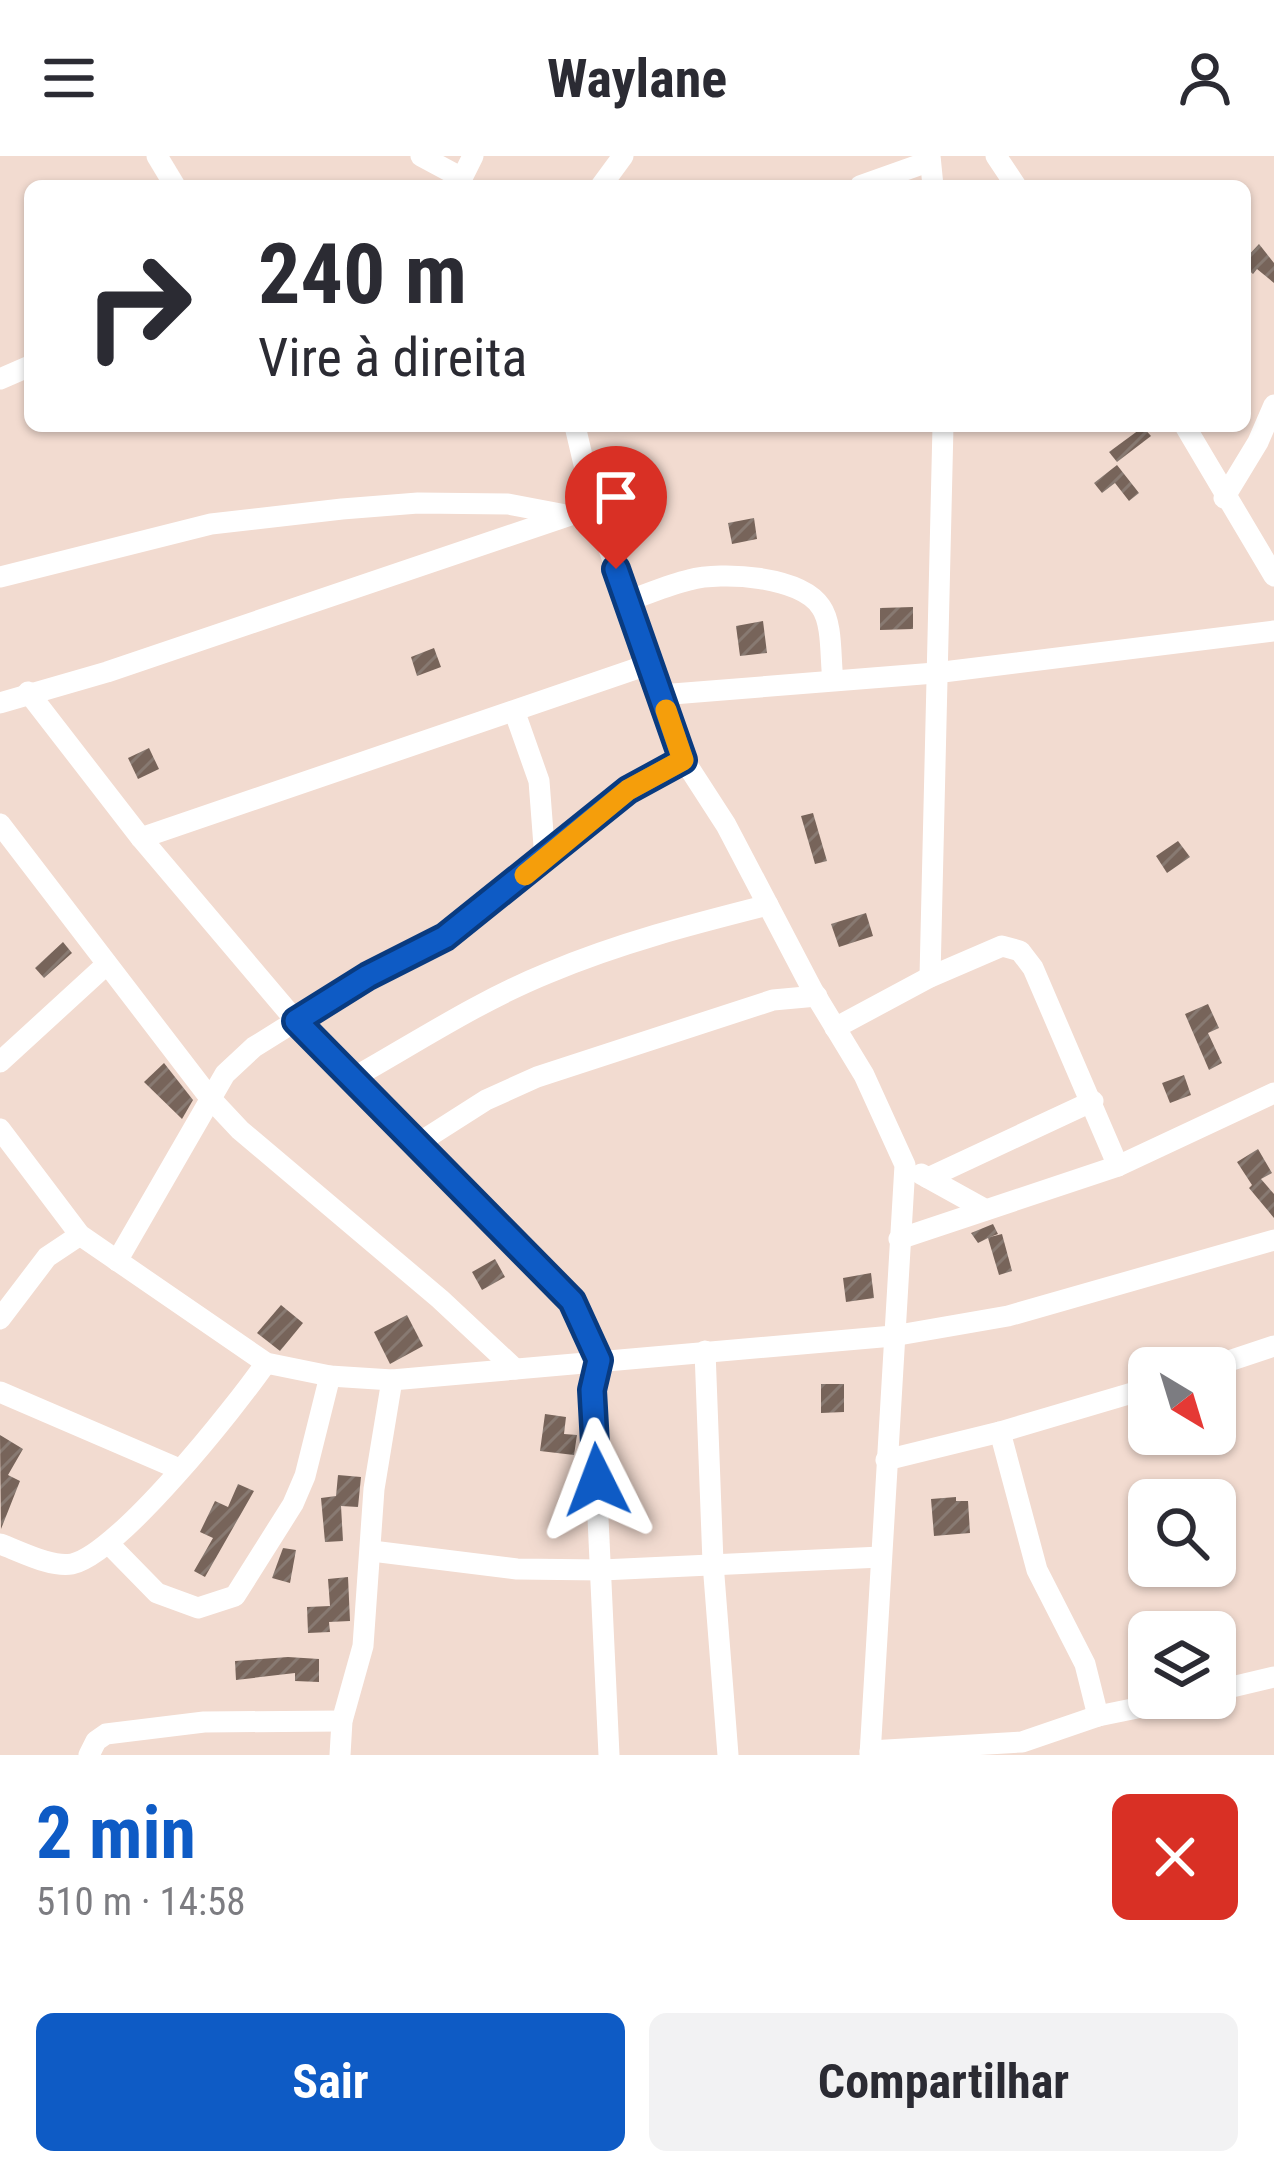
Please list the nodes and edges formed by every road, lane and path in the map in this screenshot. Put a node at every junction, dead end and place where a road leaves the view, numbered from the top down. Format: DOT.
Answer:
graph roads {
  1 [pos="421,156"];
  2 [pos="930,158"];
  3 [pos="457,180"];
  4 [pos="875,180"];
  5 [pos="1274,406"];
  6 [pos="576,432"];
  7 [pos="943,432"];
  8 [pos="1188,432"];
  9 [pos="1224,498"];
  10 [pos="594,507"];
  11 [pos="566,515"];
  12 [pos="1274,576"];
  13 [pos="0,577"];
  14 [pos="627,601"];
  15 [pos="1274,631"];
  16 [pos="650,664"];
  17 [pos="935,673"];
  18 [pos="833,680"];
  19 [pos="28,692"];
  20 [pos="660,694"];
  21 [pos="0,703"];
  22 [pos="514,713"];
  23 [pos="683,760"];
  24 [pos="0,824"];
  25 [pos="141,838"];
  26 [pos="545,859"];
  27 [pos="768,904"];
  28 [pos="107,964"];
  29 [pos="929,977"];
  30 [pos="817,996"];
  31 [pos="296,1021"];
  32 [pos="835,1028"];
  33 [pos="0,1062"];
  34 [pos="352,1078"];
  35 [pos="1274,1094"];
  36 [pos="210,1098"];
  37 [pos="1093,1102"];
  38 [pos="0,1129"];
  39 [pos="417,1144"];
  40 [pos="904,1165"];
  41 [pos="1118,1166"];
  42 [pos="928,1178"];
  43 [pos="986,1210"];
  44 [pos="80,1235"];
  45 [pos="899,1239"];
  46 [pos="1274,1240"];
  47 [pos="117,1262"];
  48 [pos="0,1319"];
  49 [pos="893,1336"];
  50 [pos="1274,1346"];
  51 [pos="705,1351"];
  52 [pos="1236,1359"];
  53 [pos="599,1360"];
  54 [pos="266,1363"];
  55 [pos="515,1369"];
  56 [pos="330,1376"];
  57 [pos="392,1380"];
  58 [pos="0,1392"];
  59 [pos="1128,1394"];
  60 [pos="1000,1432"];
  61 [pos="886,1460"];
  62 [pos="179,1468"];
  63 [pos="0,1544"];
  64 [pos="109,1544"];
  65 [pos="372,1552"];
  66 [pos="881,1558"];
  67 [pos="713,1563"];
  68 [pos="602,1570"];
  69 [pos="1274,1678"];
  70 [pos="1236,1686"];
  71 [pos="1128,1710"];
  72 [pos="1098,1716"];
  73 [pos="343,1721"];
  74 [pos="870,1753"];
  75 [pos="89,1755"];
  76 [pos="340,1755"];
  77 [pos="610,1755"];
  78 [pos="728,1755"];
  1 -- 3 [label="street"];
  2 -- 4 [label="street"];
  5 -- 9 [label="street"];
  6 -- 10 [label="street"];
  7 -- 17 [label="street"];
  8 -- 9 [label="street"];
  9 -- 12 [label="street"];
  10 -- 11 [label="street"];
  10 -- 14 [label="street"];
  11 -- 13 [label="street"];
  11 -- 19 [label="street"];
  14 -- 16 [label="street"];
  14 -- 18 [label="street"];
  15 -- 17 [label="street"];
  16 -- 20 [label="street"];
  16 -- 22 [label="street"];
  17 -- 18 [label="street"];
  17 -- 29 [label="street"];
  18 -- 20 [label="street"];
  19 -- 21 [label="street"];
  19 -- 25 [label="street"];
  20 -- 23 [label="street"];
  22 -- 25 [label="street"];
  22 -- 26 [label="street"];
  23 -- 26 [label="street"];
  23 -- 27 [label="street"];
  24 -- 28 [label="street"];
  25 -- 31 [label="street"];
  26 -- 31 [label="street"];
  27 -- 30 [label="street"];
  27 -- 34 [label="street"];
  28 -- 33 [label="street"];
  28 -- 36 [label="street"];
  29 -- 32 [label="street"];
  29 -- 37 [label="street"];
  30 -- 32 [label="street"];
  30 -- 39 [label="street"];
  31 -- 34 [label="street"];
  31 -- 36 [label="street"];
  32 -- 40 [label="street"];
  34 -- 39 [label="street"];
  35 -- 41 [label="street"];
  36 -- 47 [label="street"];
  36 -- 55 [label="street"];
  37 -- 41 [label="street"];
  37 -- 42 [label="street"];
  38 -- 44 [label="street"];
  39 -- 53 [label="street"];
  40 -- 42 [label="street"];
  40 -- 45 [label="street"];
  41 -- 43 [label="street"];
  42 -- 43 [label="street"];
  43 -- 45 [label="street"];
  44 -- 47 [label="street"];
  44 -- 48 [label="street"];
  45 -- 49 [label="street"];
  46 -- 49 [label="street"];
  47 -- 54 [label="street"];
  49 -- 51 [label="street"];
  49 -- 61 [label="street"];
  50 -- 52 [label="street"];
  51 -- 53 [label="street"];
  51 -- 67 [label="street"];
  53 -- 55 [label="street"];
  53 -- 68 [label="street"];
  54 -- 56 [label="street"];
  54 -- 62 [label="street"];
  55 -- 57 [label="street"];
  56 -- 57 [label="street"];
  56 -- 64 [label="street"];
  57 -- 65 [label="street"];
  58 -- 62 [label="street"];
  59 -- 60 [label="street"];
  60 -- 61 [label="street"];
  60 -- 72 [label="street"];
  61 -- 66 [label="street"];
  62 -- 64 [label="street"];
  63 -- 64 [label="street"];
  65 -- 68 [label="street"];
  65 -- 73 [label="street"];
  66 -- 67 [label="street"];
  66 -- 74 [label="street"];
  67 -- 68 [label="street"];
  67 -- 78 [label="street"];
  68 -- 77 [label="street"];
  69 -- 70 [label="street"];
  71 -- 72 [label="street"];
  72 -- 74 [label="street"];
  73 -- 75 [label="street"];
  73 -- 76 [label="street"];
}
